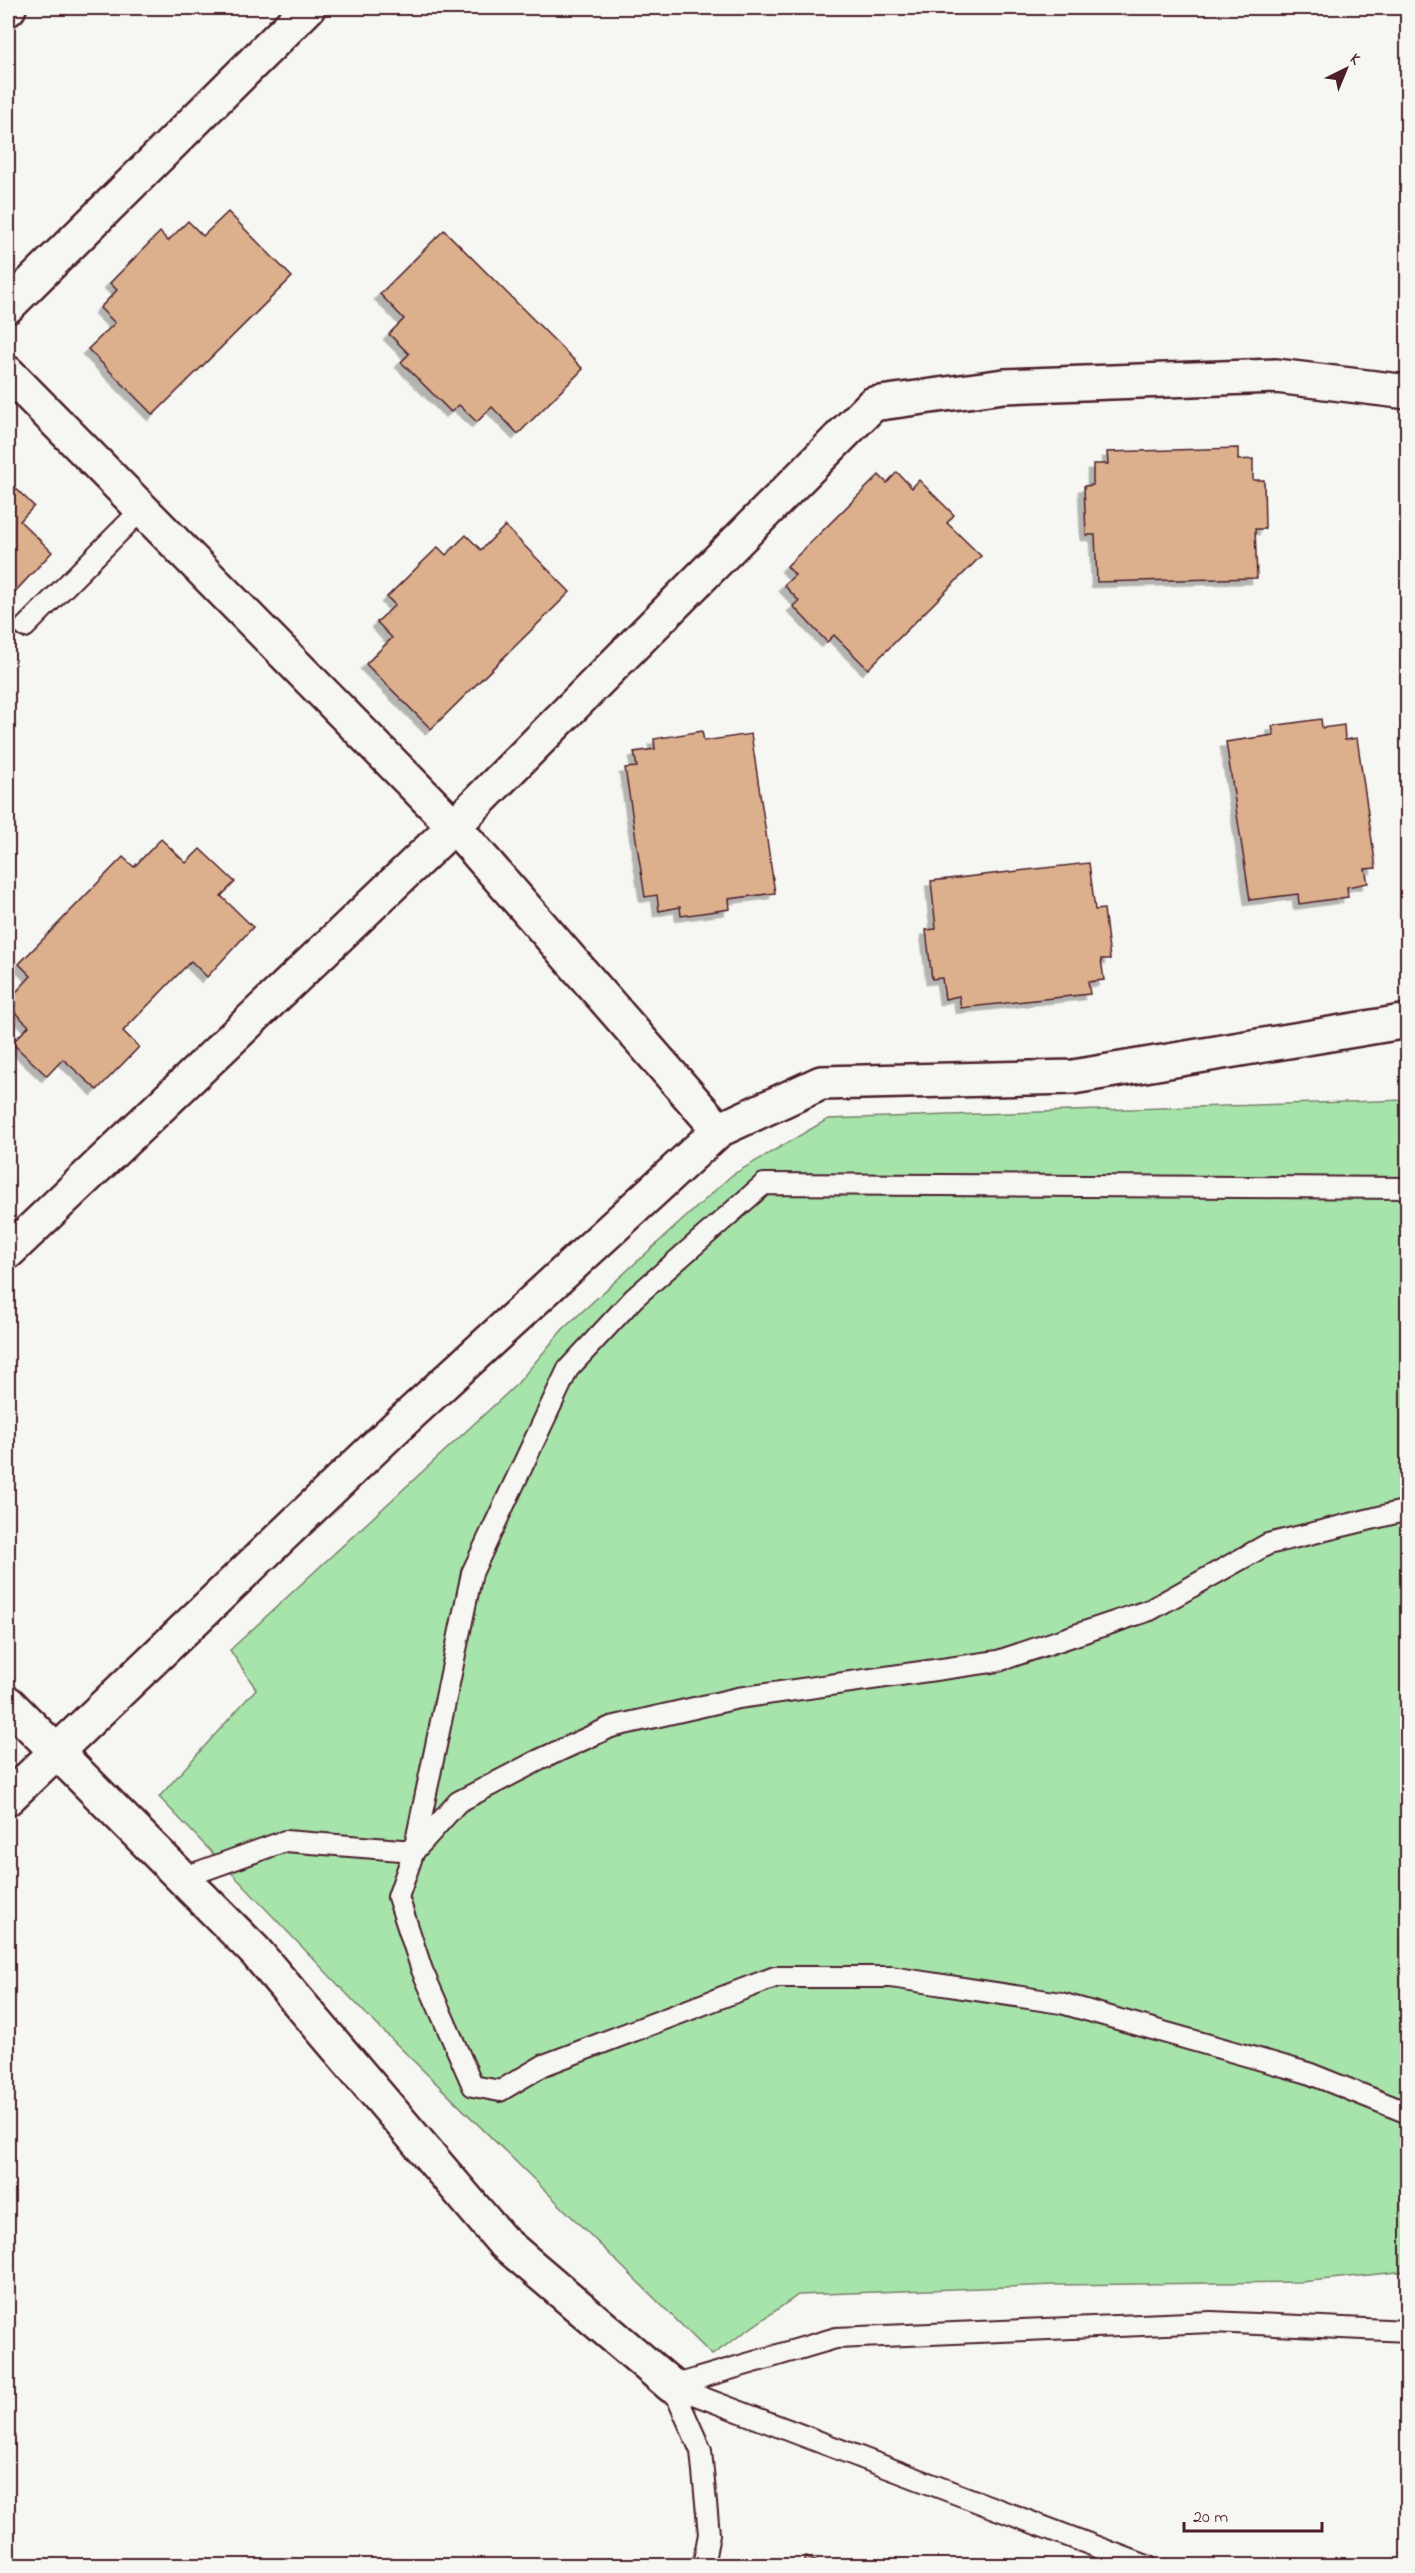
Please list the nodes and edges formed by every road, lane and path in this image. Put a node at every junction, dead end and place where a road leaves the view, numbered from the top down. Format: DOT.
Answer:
graph roads {
  1 [pos="308,8"];
  2 [pos="8,306"];
  3 [pos="8,373"];
  4 [pos="1407,392"];
  5 [pos="142,509"];
  6 [pos="25,627"];
  7 [pos="454,826"];
  8 [pos="1407,1021"];
  9 [pos="719,1130"];
  10 [pos="1407,1188"];
  11 [pos="8,1252"];
  12 [pos="1407,1510"];
  13 [pos="8,1703"];
  14 [pos="56,1751"];
  15 [pos="8,1798"];
  16 [pos="414,1851"];
  17 [pos="182,1878"];
  18 [pos="1407,2113"];
  19 [pos="1407,2331"];
  20 [pos="672,2386"];
  21 [pos="703,2565"];
  22 [pos="1147,2565"];
  1 -- 2 [label="street"];
  3 -- 5 [label="street"];
  4 -- 7 [label="street"];
  5 -- 6 [label="lane"];
  5 -- 7 [label="street"];
  7 -- 9 [label="street"];
  7 -- 11 [label="street"];
  8 -- 9 [label="street"];
  9 -- 14 [label="street"];
  10 -- 16 [label="lane"];
  12 -- 16 [label="lane"];
  13 -- 14 [label="street"];
  14 -- 15 [label="street"];
  14 -- 17 [label="street"];
  16 -- 17 [label="lane"];
  16 -- 18 [label="lane"];
  17 -- 20 [label="street"];
  19 -- 20 [label="lane"];
  20 -- 21 [label="lane"];
  20 -- 22 [label="lane"];
}
